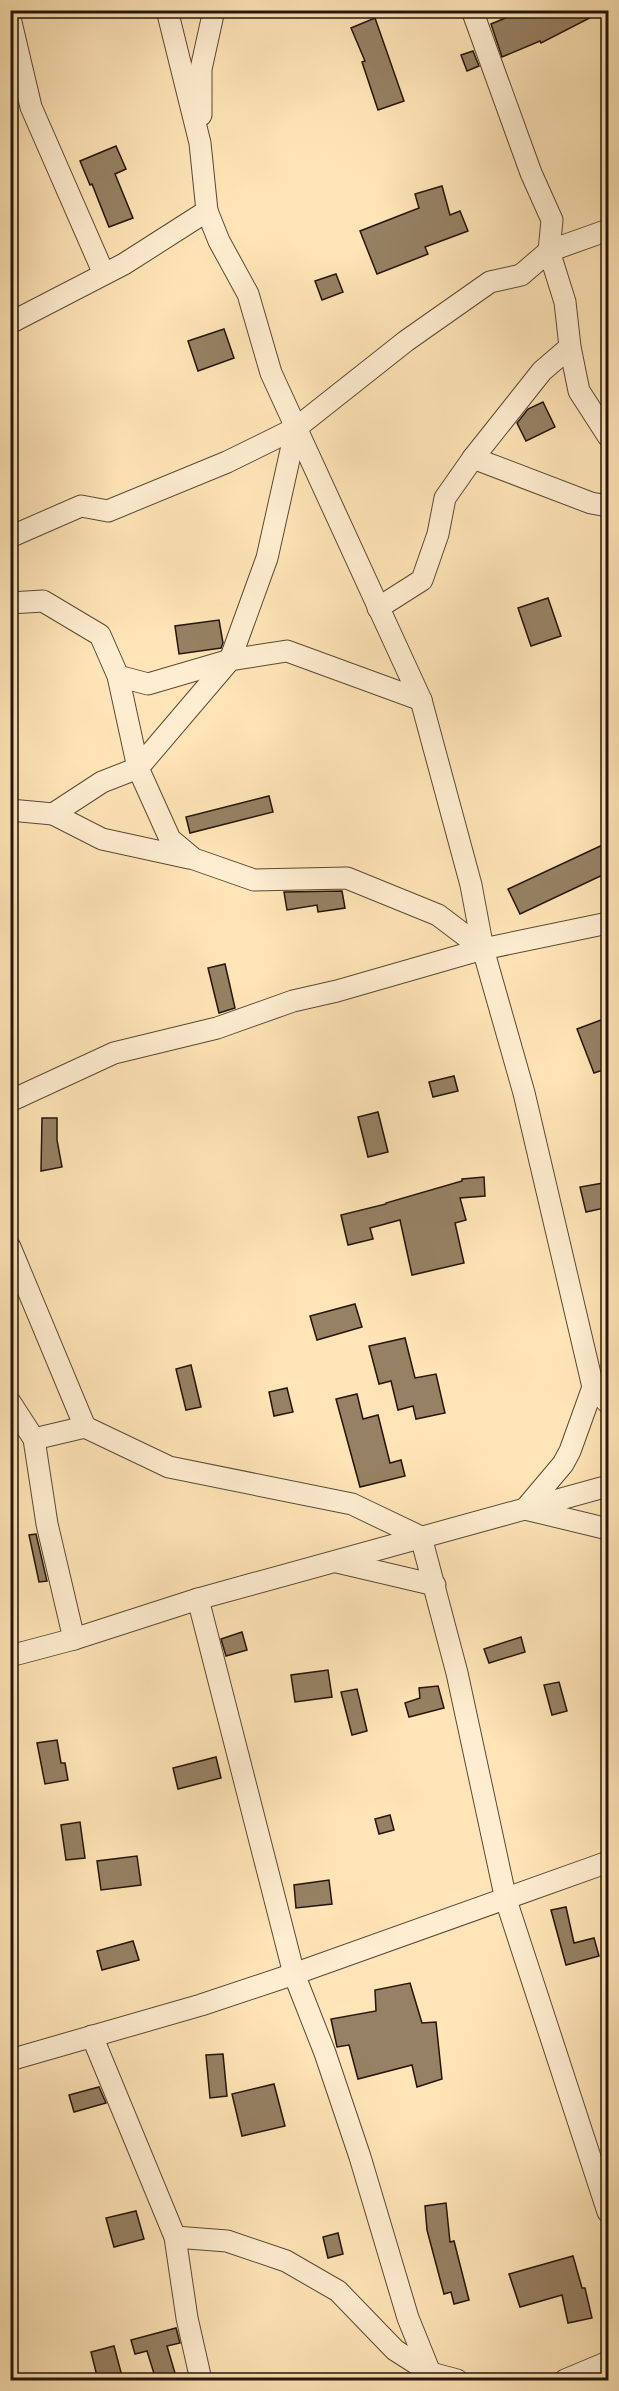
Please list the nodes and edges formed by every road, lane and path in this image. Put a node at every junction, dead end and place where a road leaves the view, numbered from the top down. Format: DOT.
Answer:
graph roads {
  1 [pos="167,10"];
  2 [pos="214,10"];
  3 [pos="472,10"];
  4 [pos="10,18"];
  5 [pos="200,143"];
  6 [pos="207,211"];
  7 [pos="609,230"];
  8 [pos="549,251"];
  9 [pos="104,274"];
  10 [pos="10,323"];
  11 [pos="570,347"];
  12 [pos="296,428"];
  13 [pos="609,436"];
  14 [pos="473,458"];
  15 [pos="609,506"];
  16 [pos="10,537"];
  17 [pos="10,603"];
  18 [pos="378,608"];
  19 [pos="230,660"];
  20 [pos="118,676"];
  21 [pos="421,700"];
  22 [pos="138,768"];
  23 [pos="10,810"];
  24 [pos="53,814"];
  25 [pos="195,859"];
  26 [pos="609,923"];
  27 [pos="483,949"];
  28 [pos="10,1101"];
  29 [pos="10,1247"];
  30 [pos="593,1387"];
  31 [pos="10,1402"];
  32 [pos="609,1403"];
  33 [pos="85,1427"];
  34 [pos="34,1439"];
  35 [pos="609,1486"];
  36 [pos="525,1509"];
  37 [pos="609,1529"];
  38 [pos="422,1536"];
  39 [pos="333,1561"];
  40 [pos="435,1585"];
  41 [pos="198,1599"];
  42 [pos="74,1639"];
  43 [pos="10,1656"];
  44 [pos="609,1862"];
  45 [pos="506,1900"];
  46 [pos="294,1974"];
  47 [pos="92,2036"];
  48 [pos="10,2060"];
  49 [pos="609,2212"];
  50 [pos="175,2237"];
  51 [pos="609,2362"];
  52 [pos="432,2377"];
  53 [pos="201,2380"];
  54 [pos="457,2380"];
  55 [pos="565,2380"];
  1 -- 5 [label="street"];
  2 -- 5 [label="street"];
  3 -- 8 [label="street"];
  4 -- 9 [label="street"];
  5 -- 6 [label="street"];
  6 -- 9 [label="street"];
  6 -- 12 [label="street"];
  7 -- 8 [label="street"];
  8 -- 11 [label="street"];
  8 -- 12 [label="street"];
  9 -- 10 [label="street"];
  11 -- 13 [label="street"];
  11 -- 14 [label="street"];
  12 -- 16 [label="street"];
  12 -- 18 [label="street"];
  12 -- 19 [label="street"];
  14 -- 15 [label="street"];
  14 -- 18 [label="street"];
  17 -- 20 [label="street"];
  18 -- 21 [label="street"];
  19 -- 20 [label="street"];
  19 -- 21 [label="street"];
  19 -- 22 [label="street"];
  20 -- 22 [label="street"];
  21 -- 27 [label="street"];
  22 -- 24 [label="street"];
  22 -- 25 [label="street"];
  23 -- 24 [label="street"];
  24 -- 25 [label="street"];
  25 -- 27 [label="street"];
  26 -- 27 [label="street"];
  27 -- 28 [label="street"];
  27 -- 30 [label="street"];
  29 -- 33 [label="street"];
  30 -- 32 [label="street"];
  30 -- 36 [label="street"];
  31 -- 34 [label="street"];
  33 -- 34 [label="street"];
  33 -- 38 [label="street"];
  34 -- 42 [label="street"];
  35 -- 36 [label="street"];
  36 -- 37 [label="street"];
  36 -- 38 [label="street"];
  38 -- 39 [label="street"];
  38 -- 40 [label="street"];
  39 -- 40 [label="street"];
  39 -- 41 [label="street"];
  40 -- 45 [label="street"];
  41 -- 42 [label="street"];
  41 -- 46 [label="street"];
  42 -- 43 [label="street"];
  44 -- 45 [label="street"];
  45 -- 46 [label="street"];
  45 -- 49 [label="street"];
  46 -- 47 [label="street"];
  46 -- 52 [label="street"];
  47 -- 48 [label="street"];
  47 -- 50 [label="street"];
  50 -- 52 [label="street"];
  50 -- 53 [label="street"];
  51 -- 55 [label="street"];
  52 -- 54 [label="street"];
}
